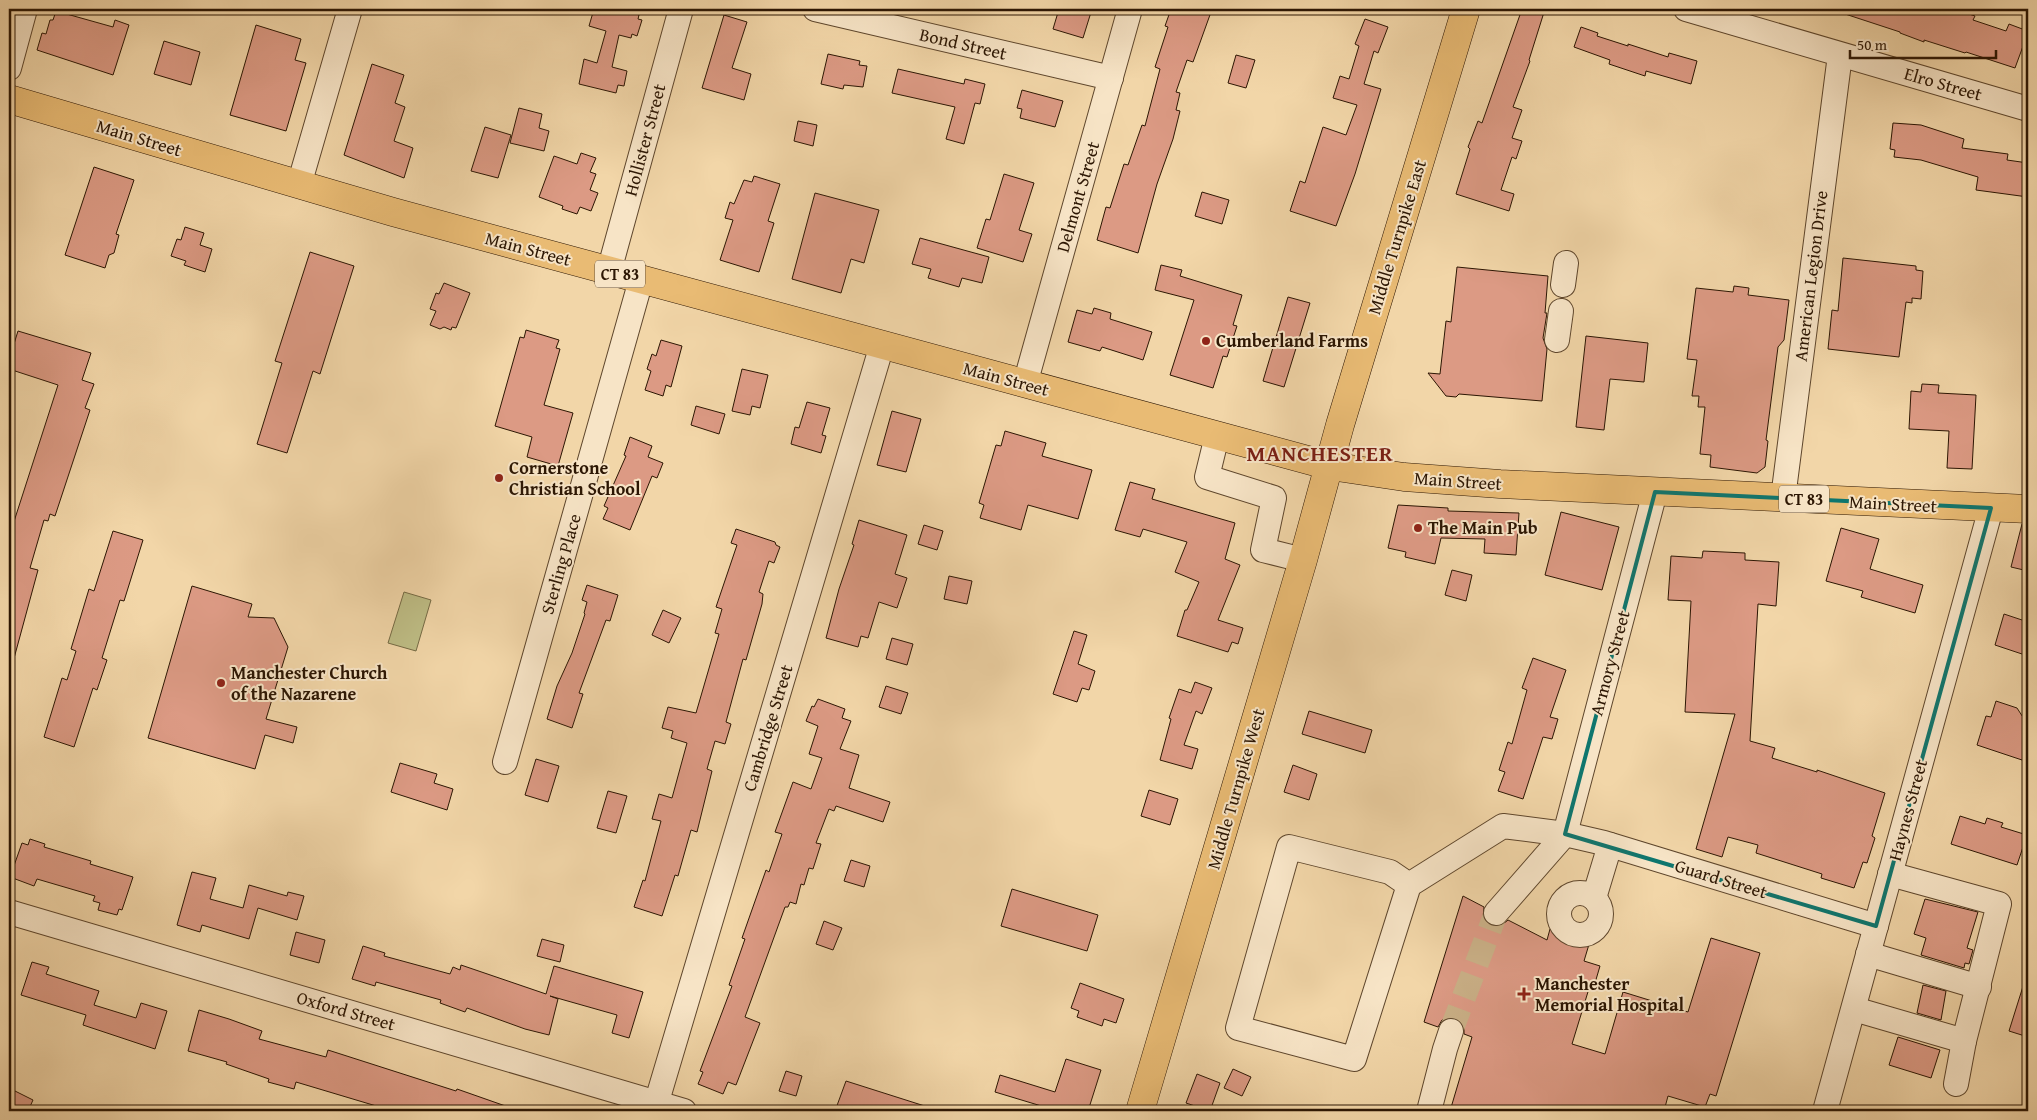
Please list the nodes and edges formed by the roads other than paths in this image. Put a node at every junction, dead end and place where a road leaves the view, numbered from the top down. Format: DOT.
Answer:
graph roads {
  1 [pos="26,9"];
  2 [pos="350,9"];
  3 [pos="681,9"];
  4 [pos="814,9"];
  5 [pos="1130,9"];
  6 [pos="1466,9"];
  7 [pos="1686,9"];
  8 [pos="1840,55"];
  9 [pos="9,68"];
  10 [pos="1111,78"];
  11 [pos="9,99"];
  12 [pos="2028,109"];
  13 [pos="299,185"];
  14 [pos="609,271"];
  15 [pos="641,280"];
  16 [pos="1561,311"];
  17 [pos="1557,340"];
  18 [pos="882,345"];
  19 [pos="1025,384"];
  20 [pos="1217,436"];
  21 [pos="1329,466"];
  22 [pos="1656,492"];
  23 [pos="1782,498"];
  24 [pos="1991,508"];
  25 [pos="2028,509"];
  26 [pos="1303,560"];
  27 [pos="505,762"];
  28 [pos="1565,834"];
  29 [pos="1610,845"];
  30 [pos="1890,874"];
  31 [pos="1409,885"];
  32 [pos="1594,898"];
  33 [pos="9,912"];
  34 [pos="1496,913"];
  35 [pos="1876,926"];
  36 [pos="1868,954"];
  37 [pos="1979,987"];
  38 [pos="1854,1009"];
  39 [pos="1451,1031"];
  40 [pos="1964,1042"];
  41 [pos="1956,1084"];
  42 [pos="655,1107"];
  43 [pos="684,1111"];
  44 [pos="1140,1111"];
  45 [pos="1430,1111"];
  46 [pos="1825,1111"];
  1 -- 9 [label="street"];
  2 -- 13 [label="street"];
  3 -- 14 [label="street, Hollister Street"];
  4 -- 10 [label="street, Bond Street"];
  5 -- 10 [label="street, Delmont Street"];
  6 -- 21 [label="main road, Middle Turnpike East"];
  7 -- 8 [label="street, Elro Street"];
  8 -- 12 [label="street, Elro Street"];
  8 -- 23 [label="street, American Legion Drive"];
  10 -- 19 [label="street, Delmont Street"];
  11 -- 13 [label="main road, Main Street / CT 83"];
  13 -- 14 [label="main road, Main Street / CT 83"];
  14 -- 15 [label="main road, Main Street / CT 83"];
  15 -- 18 [label="main road, Main Street / CT 83"];
  15 -- 27 [label="street, Sterling Place"];
  16 -- 17 [label="street"];
  18 -- 19 [label="main road, Main Street / CT 83"];
  18 -- 42 [label="street, Cambridge Street"];
  19 -- 20 [label="main road, Main Street / CT 83"];
  20 -- 21 [label="main road, Main Street / CT 83"];
  20 -- 26 [label="street"];
  21 -- 22 [label="main road, Main Street / CT 83"];
  21 -- 26 [label="main road, Middle Turnpike West"];
  22 -- 23 [label="main road, Main Street / CT 83"];
  22 -- 28 [label="street, Armory Street"];
  23 -- 24 [label="main road, Main Street / CT 83"];
  24 -- 25 [label="main road, Main Street / CT 83"];
  24 -- 30 [label="street, Haynes Street"];
  26 -- 44 [label="main road, Middle Turnpike West"];
  28 -- 29 [label="street, Guard Street"];
  28 -- 31 [label="street, Guard Street"];
  28 -- 34 [label="street"];
  29 -- 32 [label="street"];
  29 -- 35 [label="street, Guard Street"];
  30 -- 35 [label="street, Haynes Street"];
  30 -- 37 [label="street"];
  31 -- 31 [label="street"];
  33 -- 42 [label="street, Oxford Street"];
  35 -- 36 [label="street, Haynes Street"];
  36 -- 37 [label="street"];
  36 -- 38 [label="street, Haynes Street"];
  37 -- 40 [label="street"];
  38 -- 40 [label="street"];
  38 -- 46 [label="street, Haynes Street"];
  39 -- 45 [label="street"];
  40 -- 41 [label="street"];
  42 -- 43 [label="street, Oxford Street"];
}
